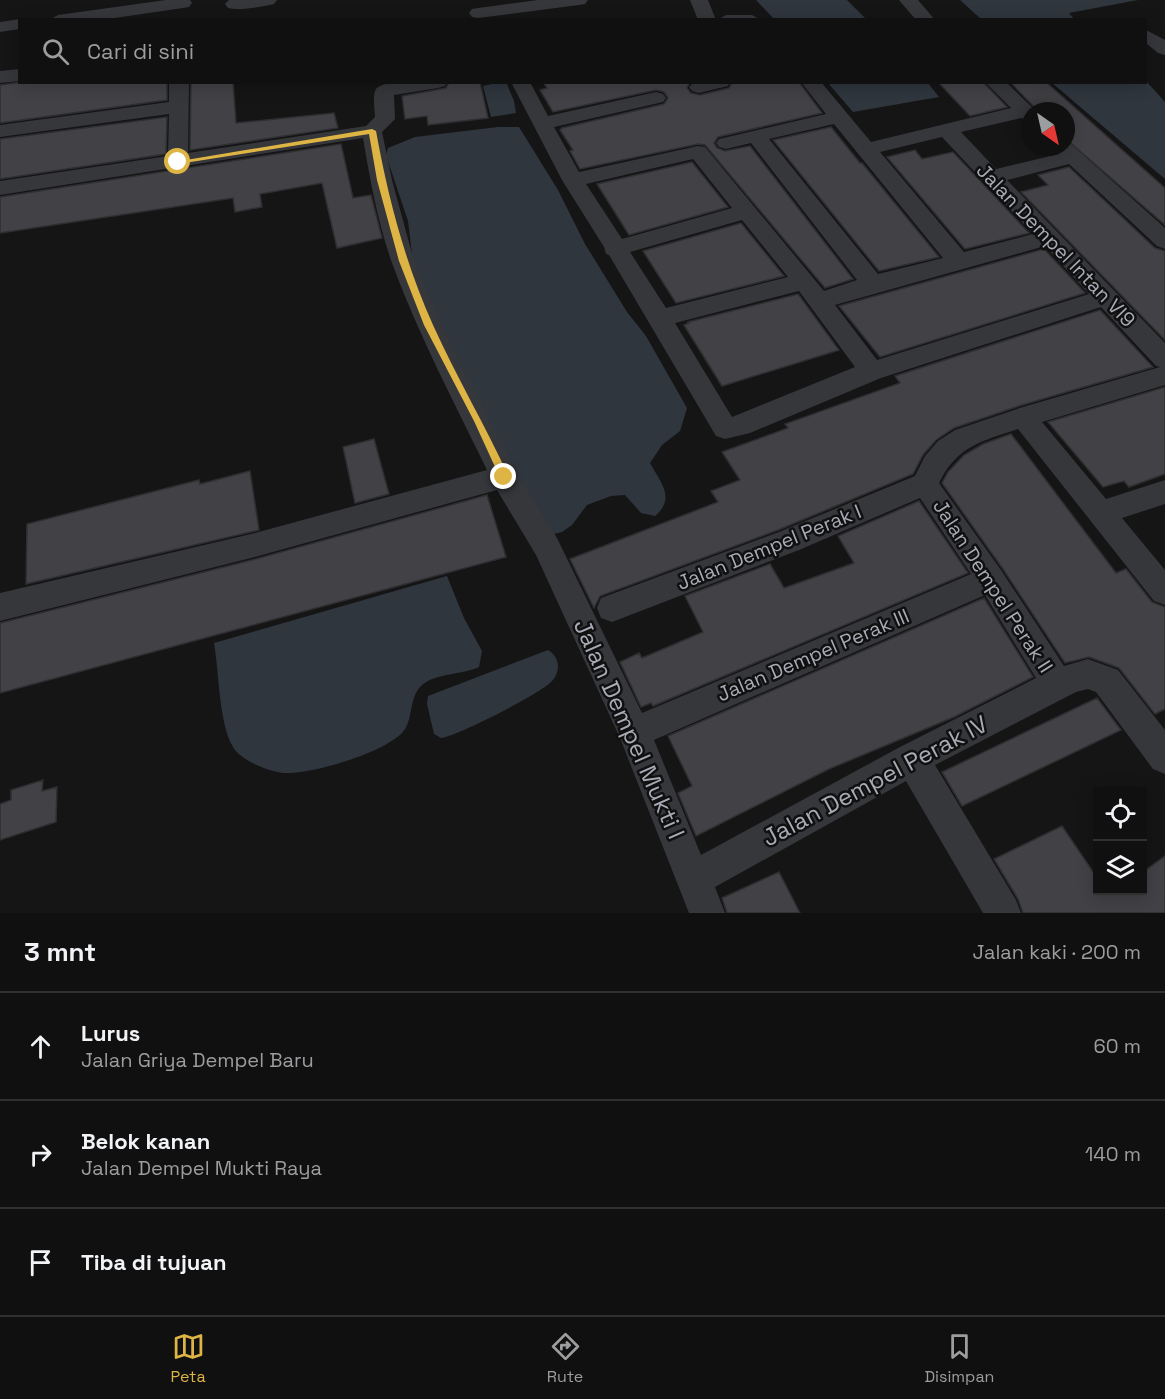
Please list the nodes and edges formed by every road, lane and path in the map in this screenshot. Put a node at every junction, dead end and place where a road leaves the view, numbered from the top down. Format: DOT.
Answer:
graph roads {
  1 [pos="268,0"];
  2 [pos="579,0"];
  3 [pos="699,0"];
  4 [pos="908,0"];
  5 [pos="234,4"];
  6 [pos="182,8"];
  7 [pos="476,11"];
  8 [pos="79,18"];
  9 [pos="706,18"];
  10 [pos="924,18"];
  11 [pos="1165,23"];
  12 [pos="18,24"];
  13 [pos="0,27"];
  14 [pos="1147,28"];
  15 [pos="1147,36"];
  16 [pos="1165,49"];
  17 [pos="18,75"];
  18 [pos="0,77"];
  19 [pos="179,84"];
  20 [pos="420,84"];
  21 [pos="521,84"];
  22 [pos="712,84"];
  23 [pos="812,84"];
  24 [pos="996,84"];
  25 [pos="699,87"];
  26 [pos="656,98"];
  27 [pos="179,107"];
  28 [pos="1021,107"];
  29 [pos="1021,114"];
  30 [pos="839,117"];
  31 [pos="543,123"];
  32 [pos="947,130"];
  33 [pos="0,131"];
  34 [pos="372,131"];
  35 [pos="756,136"];
  36 [pos="726,142"];
  37 [pos="866,149"];
  38 [pos="1056,156"];
  39 [pos="1072,156"];
  40 [pos="178,162"];
  41 [pos="991,177"];
  42 [pos="573,180"];
  43 [pos="0,188"];
  44 [pos="746,212"];
  45 [pos="1048,238"];
  46 [pos="1165,242"];
  47 [pos="614,249"];
  48 [pos="958,261"];
  49 [pos="804,281"];
  50 [pos="873,284"];
  51 [pos="1105,297"];
  52 [pos="819,301"];
  53 [pos="660,318"];
  54 [pos="1165,359"];
  55 [pos="872,371"];
  56 [pos="1165,375"];
  57 [pos="1023,417"];
  58 [pos="504,477"];
  59 [pos="925,484"];
  60 [pos="1165,492"];
  61 [pos="1099,513"];
  62 [pos="991,579"];
  63 [pos="1165,592"];
  64 [pos="0,607"];
  65 [pos="612,608"];
  66 [pos="1057,684"];
  67 [pos="634,732"];
  68 [pos="1165,757"];
  69 [pos="912,759"];
  70 [pos="694,879"];
  71 [pos="707,913"];
  72 [pos="1003,913"];
  1 -- 5 [label="street"];
  2 -- 7 [label="street"];
  3 -- 9 [label="street"];
  4 -- 10 [label="street"];
  6 -- 8 [label="street"];
  11 -- 14 [label="street"];
  12 -- 13 [label="street"];
  15 -- 16 [label="street"];
  17 -- 18 [label="street"];
  19 -- 27 [label="street"];
  20 -- 34 [label="street"];
  21 -- 31 [label="street"];
  22 -- 25 [label="street"];
  23 -- 30 [label="street"];
  24 -- 28 [label="street"];
  26 -- 31 [label="street"];
  27 -- 33 [label="street"];
  27 -- 40 [label="street"];
  29 -- 32 [label="street"];
  30 -- 35 [label="street"];
  30 -- 37 [label="street"];
  31 -- 42 [label="street"];
  32 -- 37 [label="street"];
  32 -- 41 [label="street, Jalan Dempel Intan VI9"];
  34 -- 40 [label="street"];
  34 -- 58 [label="street, Jalan Dempel Mukti I"];
  35 -- 36 [label="street"];
  35 -- 50 [label="street"];
  37 -- 48 [label="street"];
  38 -- 41 [label="street"];
  39 -- 46 [label="street"];
  40 -- 43 [label="street"];
  41 -- 45 [label="street, Jalan Dempel Intan VI9"];
  42 -- 44 [label="street"];
  42 -- 47 [label="street"];
  44 -- 47 [label="street"];
  44 -- 49 [label="street"];
  45 -- 48 [label="street"];
  45 -- 51 [label="street, Jalan Dempel Intan VI9"];
  47 -- 53 [label="street"];
  48 -- 50 [label="street"];
  49 -- 52 [label="street"];
  49 -- 53 [label="street"];
  50 -- 52 [label="street"];
  51 -- 54 [label="street, Jalan Dempel Intan VI9"];
  51 -- 55 [label="street"];
  52 -- 55 [label="street"];
  53 -- 55 [label="street"];
  56 -- 57 [label="street"];
  57 -- 59 [label="street"];
  57 -- 61 [label="street"];
  58 -- 64 [label="street"];
  58 -- 67 [label="street, Jalan Dempel Mukti I"];
  59 -- 62 [label="street, Jalan Dempel Perak II"];
  59 -- 65 [label="street, Jalan Dempel Perak I"];
  60 -- 61 [label="street"];
  61 -- 63 [label="street"];
  62 -- 66 [label="street, Jalan Dempel Perak II"];
  62 -- 67 [label="street, Jalan Dempel Perak III"];
  66 -- 68 [label="street, Jalan Dempel Perak II"];
  66 -- 69 [label="street, Jalan Dempel Perak IV"];
  67 -- 70 [label="street, Jalan Dempel Mukti I"];
  69 -- 70 [label="street, Jalan Dempel Perak IV"];
  69 -- 72 [label="street"];
  70 -- 71 [label="street, Jalan Dempel Mukti I"];
}
